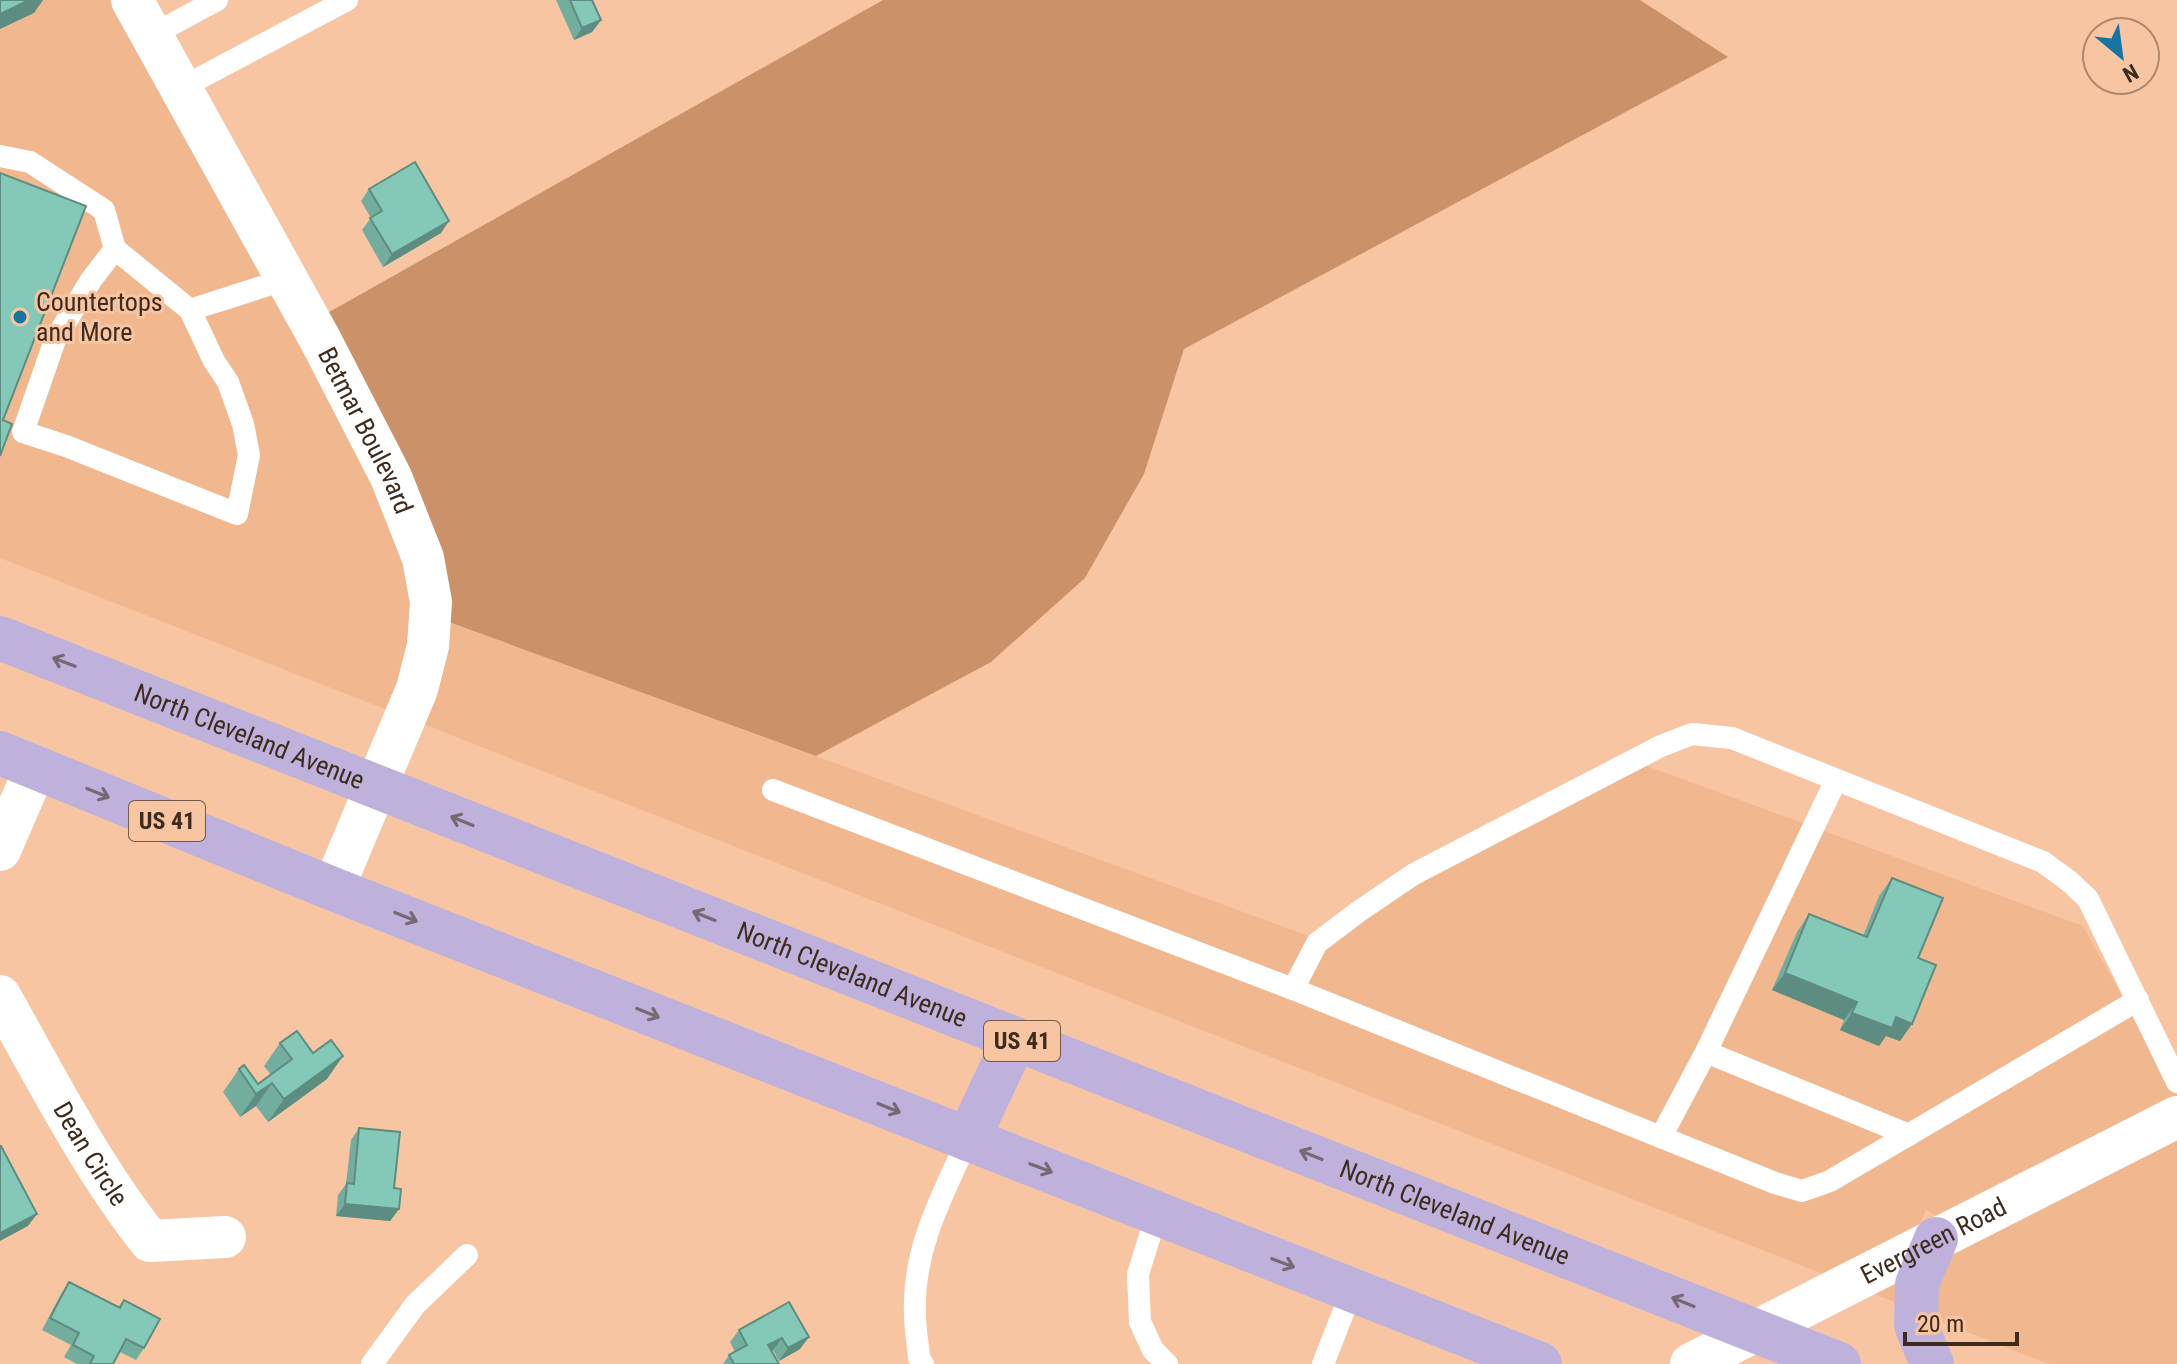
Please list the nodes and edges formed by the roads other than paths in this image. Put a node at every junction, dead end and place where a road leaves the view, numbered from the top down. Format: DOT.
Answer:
graph roads {
  1 [pos="217,0"];
  2 [pos="347,0"];
  3 [pos="142,18"];
  4 [pos="181,88"];
  5 [pos="0,156"];
  6 [pos="115,249"];
  7 [pos="287,279"];
  8 [pos="190,310"];
  9 [pos="0,638"];
  10 [pos="18,760"];
  11 [pos="1836,780"];
  12 [pos="375,786"];
  13 [pos="773,790"];
  14 [pos="0,850"];
  15 [pos="333,889"];
  16 [pos="1293,989"];
  17 [pos="0,996"];
  18 [pos="2138,1000"];
  19 [pos="1015,1039"];
  20 [pos="1706,1052"];
  21 [pos="2176,1111"];
  22 [pos="1909,1135"];
  23 [pos="1661,1137"];
  24 [pos="968,1139"];
  25 [pos="1157,1213"];
  26 [pos="225,1237"];
  27 [pos="1936,1239"];
  28 [pos="467,1255"];
  29 [pos="1352,1290"];
  30 [pos="1756,1331"];
  31 [pos="372,1364"];
  32 [pos="923,1364"];
  33 [pos="1167,1364"];
  34 [pos="1323,1364"];
  35 [pos="1540,1364"];
  36 [pos="1691,1364"];
  37 [pos="1839,1364"];
  38 [pos="1932,1364"];
  1 -- 3 [label="lane"];
  2 -- 4 [label="lane"];
  3 -- 4 [label="street, Betmar Boulevard"];
  4 -- 7 [label="street, Betmar Boulevard"];
  5 -- 6 [label="lane"];
  6 -- 8 [label="lane"];
  6 -- 8 [label="lane"];
  7 -- 8 [label="lane"];
  7 -- 12 [label="street, Betmar Boulevard"];
  12 -- 9 [label="main road, North Cleveland Avenue / US 41, one-way"];
  10 -- 14 [label="street"];
  10 -- 15 [label="main road, US 41, one-way"];
  11 -- 16 [label="lane"];
  11 -- 18 [label="lane"];
  11 -- 20 [label="lane"];
  12 -- 15 [label="street, Betmar Boulevard"];
  19 -- 12 [label="main road, North Cleveland Avenue / US 41, one-way"];
  13 -- 16 [label="lane"];
  15 -- 24 [label="main road, US 41, one-way"];
  16 -- 23 [label="lane"];
  17 -- 26 [label="street, Dean Circle"];
  18 -- 21 [label="lane"];
  18 -- 22 [label="lane"];
  19 -- 24 [label="main road"];
  30 -- 19 [label="main road, North Cleveland Avenue / US 41, one-way"];
  20 -- 22 [label="lane"];
  20 -- 23 [label="lane"];
  21 -- 27 [label="street, Evergreen Road"];
  22 -- 23 [label="lane"];
  24 -- 25 [label="main road, US 41, one-way"];
  24 -- 32 [label="lane"];
  25 -- 29 [label="main road, US 41, one-way"];
  25 -- 33 [label="lane"];
  27 -- 30 [label="street, Evergreen Road"];
  27 -- 38 [label="main road"];
  28 -- 31 [label="lane"];
  29 -- 34 [label="lane"];
  29 -- 35 [label="main road, US 41"];
  30 -- 36 [label="street, Evergreen Road"];
  30 -- 37 [label="main road, North Cleveland Avenue / US 41"];
}
